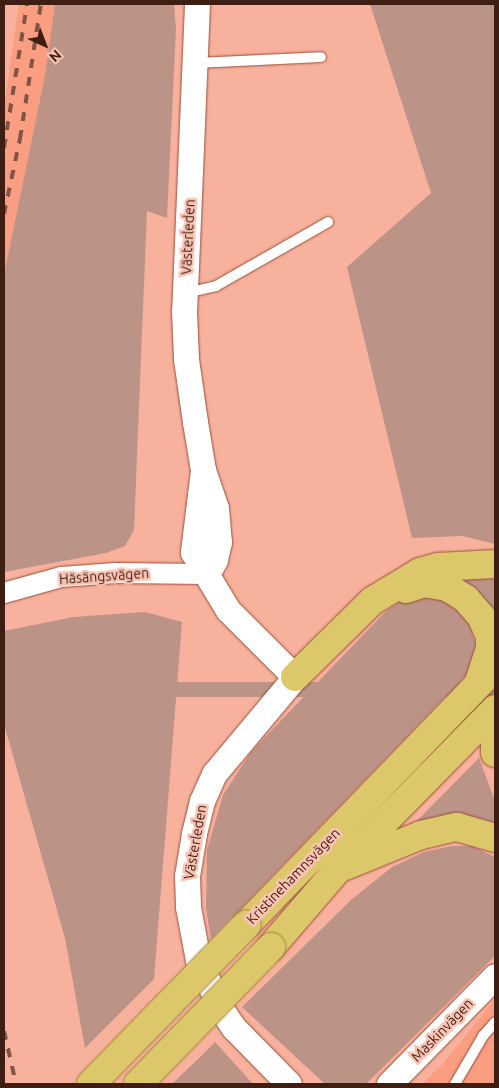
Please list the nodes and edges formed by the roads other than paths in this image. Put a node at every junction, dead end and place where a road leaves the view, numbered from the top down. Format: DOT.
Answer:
graph roads {
  1 [pos="197,4"];
  2 [pos="321,57"];
  3 [pos="196,63"];
  4 [pos="328,222"];
  5 [pos="185,293"];
  6 [pos="495,564"];
  7 [pos="207,574"];
  8 [pos="4,593"];
  9 [pos="372,601"];
  10 [pos="295,677"];
  11 [pos="486,677"];
  12 [pos="495,709"];
  13 [pos="495,744"];
  14 [pos="495,753"];
  15 [pos="495,838"];
  16 [pos="338,868"];
  17 [pos="495,976"];
  18 [pos="495,1022"];
  19 [pos="92,1084"];
  20 [pos="138,1084"];
  21 [pos="289,1084"];
  22 [pos="389,1084"];
  23 [pos="455,1084"];
  1 -- 3 [label="street, Västerleden"];
  2 -- 3 [label="lane"];
  3 -- 5 [label="street, Västerleden"];
  4 -- 5 [label="lane"];
  5 -- 7 [label="street, Västerleden"];
  6 -- 9 [label="highway"];
  7 -- 8 [label="street, Häsängsvägen"];
  7 -- 10 [label="street, Västerleden"];
  9 -- 10 [label="highway"];
  9 -- 11 [label="highway"];
  10 -- 21 [label="street, Västerleden"];
  11 -- 19 [label="highway, Kristinehamnsvägen, bridge"];
  12 -- 16 [label="highway, Kristinehamnsvägen"];
  13 -- 14 [label="highway"];
  15 -- 16 [label="highway"];
  16 -- 20 [label="highway, Kristinehamnsvägen, bridge"];
  17 -- 22 [label="street, Maskinvägen"];
  18 -- 23 [label="lane"];
}
